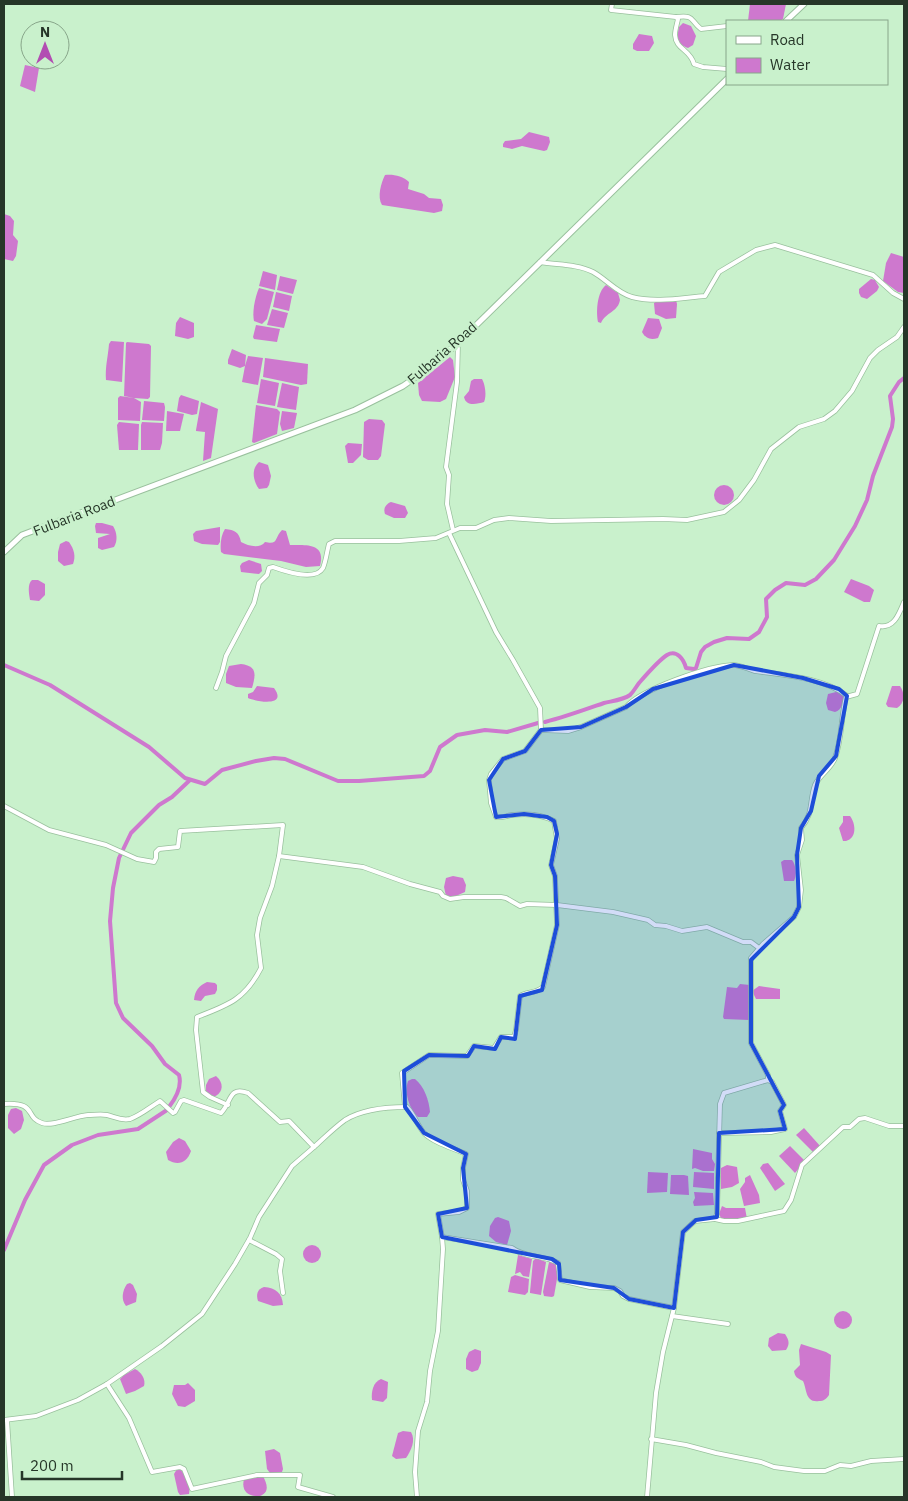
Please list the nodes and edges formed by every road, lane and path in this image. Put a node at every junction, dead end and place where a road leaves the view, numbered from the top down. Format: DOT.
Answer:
graph roads {
  1 [pos="612,4"];
  2 [pos="804,4"];
  3 [pos="676,16"];
  4 [pos="787,20"];
  5 [pos="726,26"];
  6 [pos="726,70"];
  7 [pos="726,81"];
  8 [pos="540,262"];
  9 [pos="904,299"];
  10 [pos="904,328"];
  11 [pos="458,343"];
  12 [pos="451,531"];
  13 [pos="4,552"];
  14 [pos="904,602"];
  15 [pos="216,688"];
  16 [pos="847,696"];
  17 [pos="541,730"];
  18 [pos="4,806"];
  19 [pos="279,856"];
  20 [pos="557,905"];
  21 [pos="759,948"];
  22 [pos="768,1080"];
  23 [pos="4,1104"];
  24 [pos="228,1105"];
  25 [pos="405,1107"];
  26 [pos="904,1126"];
  27 [pos="719,1133"];
  28 [pos="314,1147"];
  29 [pos="716,1219"];
  30 [pos="442,1237"];
  31 [pos="249,1240"];
  32 [pos="283,1293"];
  33 [pos="674,1308"];
  34 [pos="672,1316"];
  35 [pos="728,1324"];
  36 [pos="107,1384"];
  37 [pos="6,1420"];
  38 [pos="651,1439"];
  39 [pos="904,1459"];
  40 [pos="12,1497"];
  41 [pos="333,1497"];
  42 [pos="417,1497"];
  43 [pos="647,1497"];
  1 -- 3 [label="street"];
  2 -- 4 [label="main road"];
  3 -- 5 [label="street"];
  3 -- 6 [label="street"];
  7 -- 8 [label="main road, Fulbaria Road"];
  8 -- 9 [label="street"];
  8 -- 11 [label="main road, Fulbaria Road"];
  10 -- 12 [label="street"];
  11 -- 12 [label="street"];
  11 -- 13 [label="main road, Fulbaria Road"];
  12 -- 15 [label="street"];
  12 -- 17 [label="street"];
  14 -- 16 [label="street"];
  16 -- 17 [label="street"];
  16 -- 21 [label="street"];
  17 -- 20 [label="street"];
  18 -- 19 [label="street"];
  19 -- 20 [label="street"];
  19 -- 24 [label="street"];
  20 -- 21 [label="street"];
  20 -- 25 [label="street"];
  21 -- 22 [label="street"];
  22 -- 27 [label="street"];
  22 -- 27 [label="street"];
  23 -- 24 [label="street"];
  24 -- 28 [label="street"];
  25 -- 28 [label="street"];
  25 -- 30 [label="street"];
  26 -- 29 [label="street"];
  27 -- 29 [label="street"];
  28 -- 31 [label="street"];
  29 -- 33 [label="street"];
  30 -- 33 [label="street"];
  30 -- 42 [label="street"];
  31 -- 32 [label="street"];
  31 -- 36 [label="street"];
  33 -- 34 [label="street"];
  34 -- 35 [label="street"];
  34 -- 38 [label="street"];
  36 -- 37 [label="street"];
  36 -- 41 [label="street"];
  37 -- 40 [label="street"];
  38 -- 39 [label="street"];
  38 -- 43 [label="street"];
}
